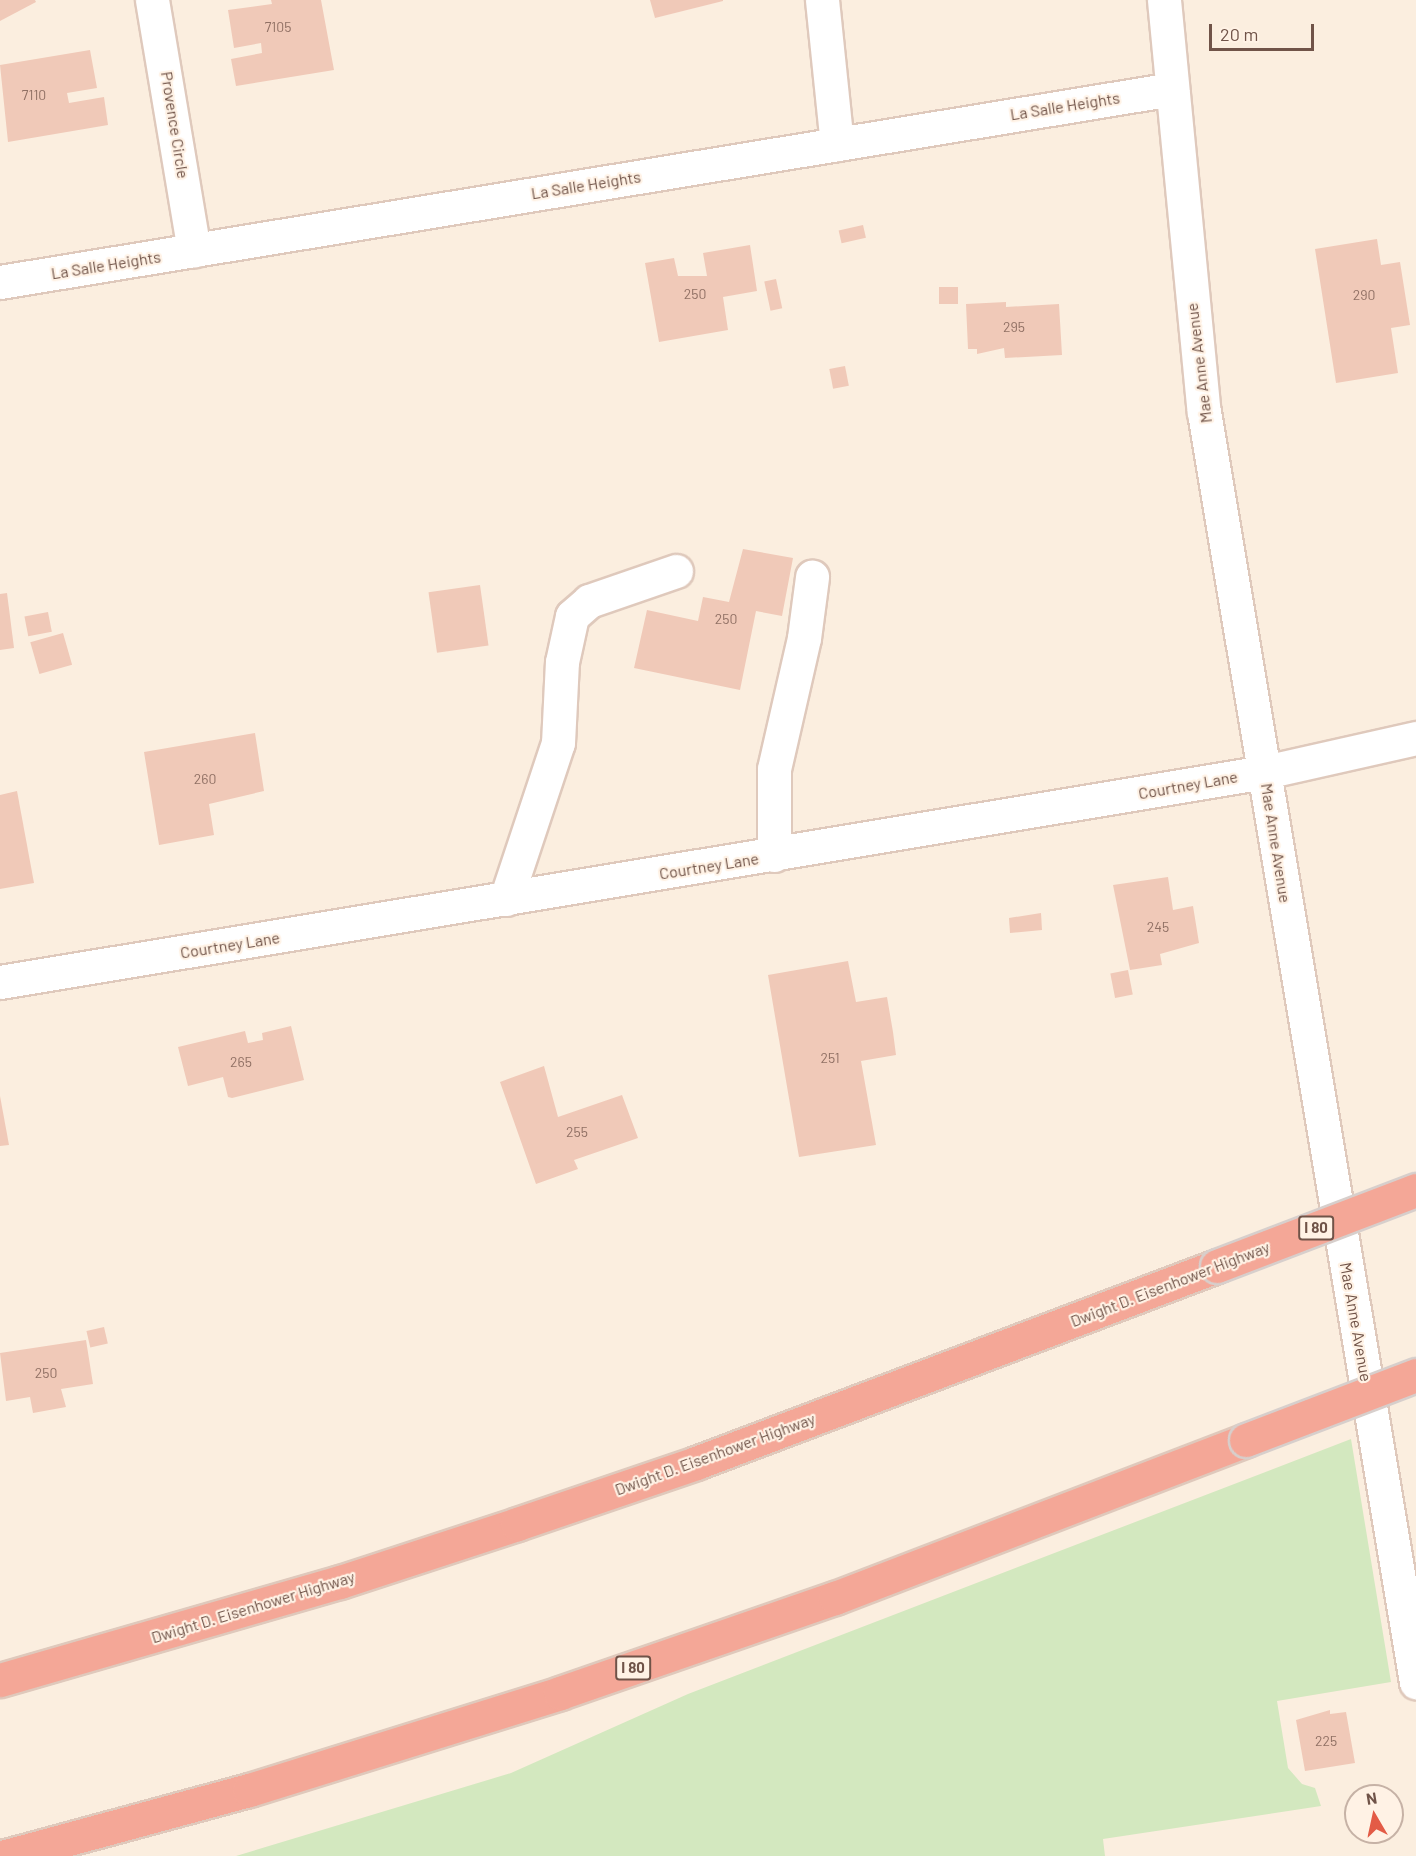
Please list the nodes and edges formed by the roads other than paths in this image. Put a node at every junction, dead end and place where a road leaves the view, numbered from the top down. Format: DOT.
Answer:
graph roads {
  1 [pos="152,0"];
  2 [pos="822,0"];
  3 [pos="1164,0"];
  4 [pos="1172,89"];
  5 [pos="837,144"];
  6 [pos="194,250"];
  7 [pos="0,282"];
  8 [pos="676,571"];
  9 [pos="812,577"];
  10 [pos="1416,738"];
  11 [pos="1265,772"];
  12 [pos="774,855"];
  13 [pos="507,899"];
  14 [pos="0,982"];
  15 [pos="1416,1190"];
  16 [pos="1416,1375"];
  17 [pos="0,1680"];
  18 [pos="1416,1682"];
  19 [pos="6,1856"];
  1 -- 6 [label="street, Provence Circle"];
  2 -- 5 [label="street"];
  3 -- 4 [label="street, Mae Anne Avenue"];
  4 -- 5 [label="street, La Salle Heights"];
  4 -- 11 [label="street, Mae Anne Avenue"];
  5 -- 6 [label="street, La Salle Heights"];
  6 -- 7 [label="street, La Salle Heights"];
  8 -- 13 [label="street"];
  9 -- 12 [label="street"];
  10 -- 11 [label="street, Courtney Lane"];
  11 -- 12 [label="street, Courtney Lane"];
  11 -- 18 [label="street, Mae Anne Avenue"];
  12 -- 13 [label="street, Courtney Lane"];
  13 -- 14 [label="street, Courtney Lane"];
  15 -- 17 [label="highway, Dwight D. Eisenhower Highway / I 80, bridge"];
  16 -- 19 [label="highway, I 80, bridge"];
}
